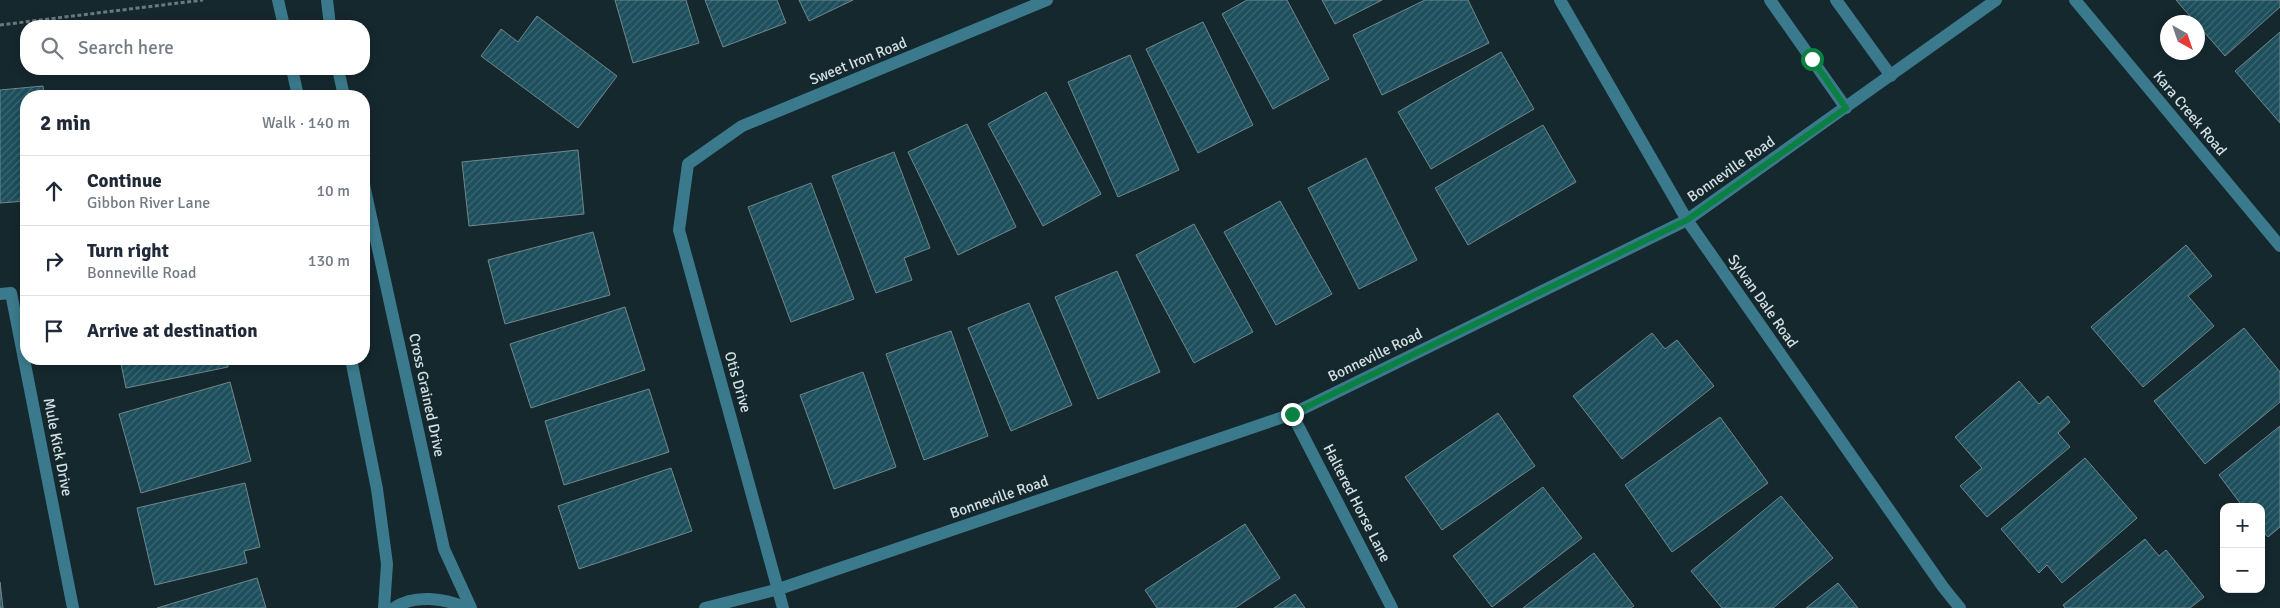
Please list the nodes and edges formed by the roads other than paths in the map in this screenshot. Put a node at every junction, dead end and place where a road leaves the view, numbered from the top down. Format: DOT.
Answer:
graph roads {
  1 [pos="278,0"];
  2 [pos="327,0"];
  3 [pos="1048,0"];
  4 [pos="1560,0"];
  5 [pos="1770,0"];
  6 [pos="1836,0"];
  7 [pos="1996,0"];
  8 [pos="2075,0"];
  9 [pos="283,20"];
  10 [pos="329,20"];
  11 [pos="293,75"];
  12 [pos="339,75"];
  13 [pos="1891,76"];
  14 [pos="297,90"];
  15 [pos="343,90"];
  16 [pos="1846,108"];
  17 [pos="688,164"];
  18 [pos="370,212"];
  19 [pos="1687,220"];
  20 [pos="2280,246"];
  21 [pos="5,293"];
  22 [pos="20,362"];
  23 [pos="21,365"];
  24 [pos="352,365"];
  25 [pos="1292,414"];
  26 [pos="780,589"];
  27 [pos="73,608"];
  28 [pos="384,608"];
  29 [pos="394,608"];
  30 [pos="466,608"];
  31 [pos="470,608"];
  32 [pos="705,608"];
  33 [pos="783,608"];
  34 [pos="1392,608"];
  35 [pos="1960,608"];
  1 -- 9 [label="street"];
  2 -- 10 [label="street"];
  3 -- 17 [label="street, Sweet Iron Road"];
  4 -- 19 [label="street, Sylvan Dale Road"];
  5 -- 16 [label="street"];
  6 -- 13 [label="street"];
  7 -- 13 [label="street, Bonneville Road"];
  8 -- 20 [label="street, Kara Creek Road"];
  11 -- 14 [label="street"];
  12 -- 15 [label="street"];
  13 -- 16 [label="street, Bonneville Road"];
  16 -- 19 [label="street, Bonneville Road"];
  17 -- 26 [label="street, Otis Drive"];
  18 -- 31 [label="street, Cross Grained Drive"];
  19 -- 25 [label="street, Bonneville Road"];
  19 -- 35 [label="street, Sylvan Dale Road"];
  21 -- 22 [label="street, Mule Kick Drive"];
  23 -- 27 [label="street, Mule Kick Drive"];
  24 -- 28 [label="street"];
  25 -- 26 [label="street, Bonneville Road"];
  25 -- 34 [label="street, Haltered Horse Lane"];
  26 -- 32 [label="street, Bonneville Road"];
  26 -- 33 [label="street, Otis Drive"];
  29 -- 30 [label="street"];
}
